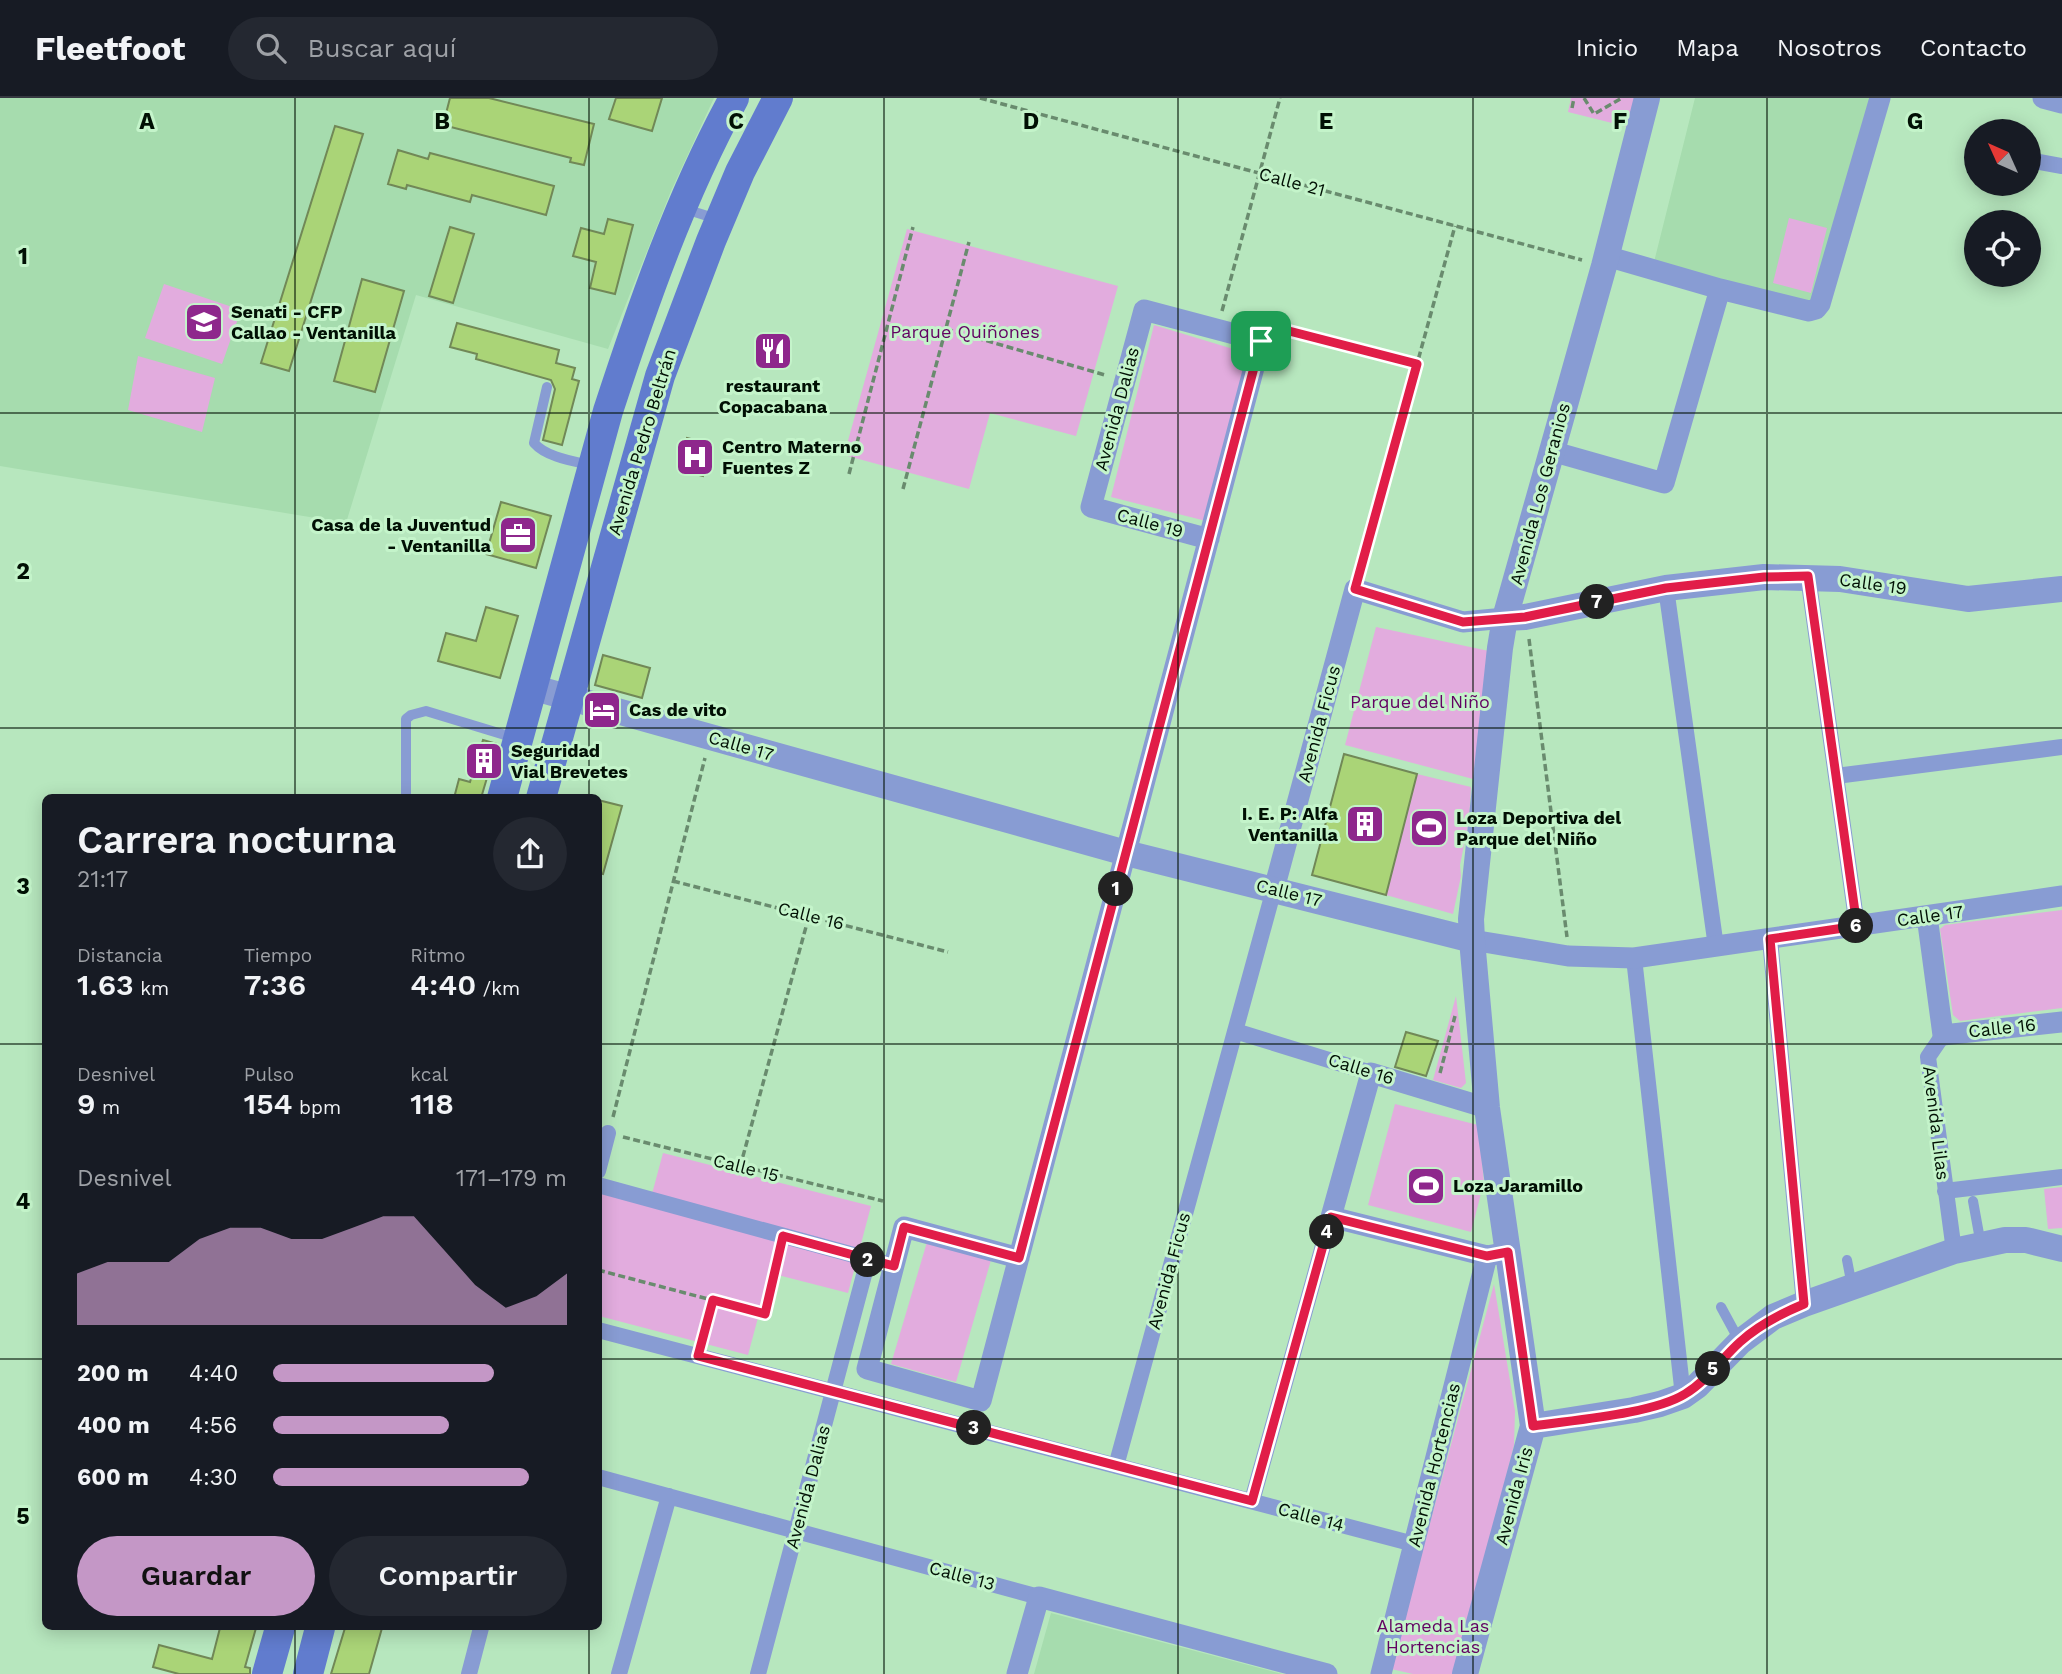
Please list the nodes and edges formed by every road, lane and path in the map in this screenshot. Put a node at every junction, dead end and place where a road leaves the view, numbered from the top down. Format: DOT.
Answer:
graph roads {
  1 [pos="734,98"];
  2 [pos="778,98"];
  3 [pos="980,98"];
  4 [pos="1280,98"];
  5 [pos="1574,98"];
  6 [pos="1603,98"];
  7 [pos="1622,98"];
  8 [pos="1647,98"];
  9 [pos="1880,98"];
  10 [pos="2043,98"];
  11 [pos="1586,99"];
  12 [pos="2062,103"];
  13 [pos="1608,106"];
  14 [pos="1572,108"];
  15 [pos="2041,162"];
  16 [pos="2062,166"];
  17 [pos="1260,173"];
  18 [pos="681,207"];
  19 [pos="719,220"];
  20 [pos="1455,226"];
  21 [pos="913,227"];
  22 [pos="968,242"];
  23 [pos="1605,261"];
  24 [pos="1720,289"];
  25 [pos="946,329"];
  26 [pos="1217,330"];
  27 [pos="1261,341"];
  28 [pos="1417,364"];
  29 [pos="1105,375"];
  30 [pos="547,387"];
  31 [pos="1551,452"];
  32 [pos="593,465"];
  33 [pos="849,474"];
  34 [pos="903,489"];
  35 [pos="1091,507"];
  36 [pos="1209,538"];
  37 [pos="1808,576"];
  38 [pos="1666,588"];
  39 [pos="1355,589"];
  40 [pos="2062,589"];
  41 [pos="1515,618"];
  42 [pos="531,687"];
  43 [pos="568,697"];
  44 [pos="711,737"];
  45 [pos="517,739"];
  46 [pos="2062,747"];
  47 [pos="1836,776"];
  48 [pos="406,794"];
  49 [pos="503,794"];
  50 [pos="542,794"];
  51 [pos="1126,853"];
  52 [pos="673,881"];
  53 [pos="1274,889"];
  54 [pos="2062,896"];
  55 [pos="809,915"];
  56 [pos="1927,916"];
  57 [pos="1857,926"];
  58 [pos="1770,939"];
  59 [pos="1472,940"];
  60 [pos="1716,947"];
  61 [pos="948,952"];
  62 [pos="1568,956"];
  63 [pos="1634,958"];
  64 [pos="1456,1014"];
  65 [pos="2062,1022"];
  66 [pos="1235,1031"];
  67 [pos="1943,1035"];
  68 [pos="1371,1073"];
  69 [pos="1435,1092"];
  70 [pos="1487,1108"];
  71 [pos="608,1133"];
  72 [pos="602,1156"];
  73 [pos="740,1167"];
  74 [pos="2062,1177"];
  75 [pos="602,1186"];
  76 [pos="1945,1191"];
  77 [pos="883,1201"];
  78 [pos="1973,1201"];
  79 [pos="1331,1217"];
  80 [pos="783,1236"];
  81 [pos="1981,1245"];
  82 [pos="2062,1249"];
  83 [pos="1954,1251"];
  84 [pos="1498,1254"];
  85 [pos="1019,1258"];
  86 [pos="868,1260"];
  87 [pos="1847,1261"];
  88 [pos="894,1266"];
  89 [pos="602,1271"];
  90 [pos="1852,1286"];
  91 [pos="713,1300"];
  92 [pos="1804,1304"];
  93 [pos="1721,1307"];
  94 [pos="602,1331"];
  95 [pos="1740,1342"];
  96 [pos="698,1356"];
  97 [pos="833,1392"];
  98 [pos="1683,1396"];
  99 [pos="1533,1426"];
  100 [pos="1116,1466"];
  101 [pos="602,1478"];
  102 [pos="669,1496"];
  103 [pos="1252,1501"];
  104 [pos="796,1532"];
  105 [pos="1414,1544"];
  106 [pos="1039,1597"];
  107 [pos="279,1630"];
  108 [pos="319,1630"];
  109 [pos="480,1630"];
  110 [pos="267,1674"];
  111 [pos="308,1674"];
  112 [pos="468,1674"];
  113 [pos="619,1674"];
  114 [pos="758,1674"];
  115 [pos="1017,1674"];
  116 [pos="1327,1674"];
  117 [pos="1381,1674"];
  118 [pos="1465,1674"];
  1 -- 18 [label="main road"];
  2 -- 19 [label="main road, Avenida Pedro Beltrán"];
  3 -- 17 [label="path, Calle 21"];
  4 -- 17 [label="path"];
  5 -- 14 [label="path"];
  6 -- 13 [label="path"];
  7 -- 13 [label="path"];
  8 -- 23 [label="street, Avenida Los Geranios"];
  9 -- 24 [label="street"];
  10 -- 12 [label="street"];
  11 -- 13 [label="path"];
  15 -- 16 [label="street"];
  17 -- 20 [label="path, Calle 21"];
  17 -- 26 [label="path"];
  18 -- 19 [label="lane"];
  18 -- 32 [label="main road"];
  19 -- 43 [label="main road, Avenida Pedro Beltrán"];
  20 -- 23 [label="path, Calle 21"];
  20 -- 28 [label="path"];
  21 -- 33 [label="path"];
  22 -- 25 [label="path"];
  23 -- 24 [label="street"];
  23 -- 31 [label="street, Avenida Los Geranios"];
  24 -- 31 [label="street"];
  25 -- 29 [label="path"];
  25 -- 34 [label="path"];
  26 -- 27 [label="street"];
  26 -- 35 [label="street, Avenida Dalias"];
  27 -- 28 [label="path"];
  27 -- 36 [label="street"];
  28 -- 39 [label="path"];
  30 -- 32 [label="lane"];
  31 -- 41 [label="street, Avenida Los Geranios"];
  32 -- 42 [label="main road"];
  35 -- 36 [label="street, Calle 19"];
  36 -- 51 [label="street"];
  37 -- 38 [label="street, Calle 19"];
  37 -- 40 [label="street, Calle 19"];
  37 -- 47 [label="street"];
  38 -- 41 [label="street, Calle 19"];
  38 -- 60 [label="street"];
  39 -- 41 [label="street, Calle 19"];
  39 -- 53 [label="street, Avenida Ficus"];
  41 -- 59 [label="street, Avenida Los Geranios"];
  41 -- 62 [label="path"];
  42 -- 43 [label="street, Calle 17"];
  42 -- 45 [label="main road"];
  43 -- 44 [label="street, Calle 17"];
  43 -- 50 [label="main road, Avenida Pedro Beltrán"];
  44 -- 51 [label="street, Calle 17"];
  44 -- 52 [label="path"];
  45 -- 48 [label="lane"];
  45 -- 49 [label="main road"];
  46 -- 47 [label="street"];
  47 -- 57 [label="street"];
  51 -- 53 [label="street, Calle 17"];
  51 -- 85 [label="street"];
  52 -- 55 [label="path, Calle 16"];
  52 -- 71 [label="path"];
  53 -- 59 [label="street, Calle 17"];
  53 -- 66 [label="street, Avenida Ficus"];
  54 -- 56 [label="street, Calle 17"];
  55 -- 61 [label="path, Calle 16"];
  55 -- 73 [label="path"];
  56 -- 57 [label="street, Calle 17"];
  56 -- 67 [label="street"];
  57 -- 58 [label="street, Calle 17"];
  58 -- 60 [label="street, Calle 17"];
  58 -- 92 [label="street"];
  59 -- 62 [label="street, Calle 17"];
  59 -- 70 [label="street, Avenida Iris"];
  60 -- 63 [label="street, Calle 17"];
  62 -- 63 [label="street, Calle 17"];
  63 -- 98 [label="street"];
  64 -- 69 [label="path"];
  65 -- 67 [label="street, Calle 16"];
  66 -- 68 [label="street, Calle 16"];
  66 -- 100 [label="street, Avenida Ficus"];
  67 -- 76 [label="street, Avenida Lilas"];
  68 -- 69 [label="street, Calle 16"];
  68 -- 79 [label="street"];
  69 -- 70 [label="street, Calle 16"];
  70 -- 84 [label="street, Avenida Iris"];
  71 -- 72 [label="street"];
  71 -- 73 [label="path, Calle 15"];
  73 -- 77 [label="path, Calle 15"];
  74 -- 76 [label="street"];
  75 -- 80 [label="street"];
  76 -- 83 [label="street, Avenida Lilas"];
  78 -- 81 [label="lane"];
  79 -- 84 [label="street"];
  79 -- 103 [label="street"];
  80 -- 86 [label="street"];
  80 -- 91 [label="path"];
  81 -- 82 [label="street"];
  81 -- 83 [label="street"];
  83 -- 90 [label="street"];
  84 -- 99 [label="street, Avenida Iris"];
  84 -- 105 [label="street, Avenida Hortencias"];
  85 -- 88 [label="street"];
  85 -- 88 [label="street"];
  86 -- 88 [label="street"];
  86 -- 97 [label="street, Avenida Dalias"];
  87 -- 90 [label="lane"];
  89 -- 91 [label="path"];
  90 -- 92 [label="street"];
  91 -- 96 [label="path"];
  92 -- 95 [label="street"];
  93 -- 95 [label="lane"];
  94 -- 96 [label="street, Calle 14"];
  95 -- 98 [label="street"];
  96 -- 97 [label="street, Calle 14"];
  97 -- 100 [label="street, Calle 14"];
  97 -- 104 [label="street, Avenida Dalias"];
  98 -- 99 [label="street"];
  99 -- 118 [label="street, Avenida Iris"];
  100 -- 103 [label="street, Calle 14"];
  101 -- 102 [label="street, Calle 13"];
  102 -- 104 [label="street, Calle 13"];
  102 -- 113 [label="street"];
  103 -- 105 [label="street, Calle 14"];
  104 -- 106 [label="street, Calle 13"];
  104 -- 114 [label="street, Avenida Dalias"];
  105 -- 117 [label="street, Avenida Hortencias"];
  106 -- 115 [label="street"];
  106 -- 116 [label="street, Calle 13"];
  107 -- 110 [label="main road"];
  108 -- 111 [label="main road"];
  109 -- 112 [label="street"];
}
